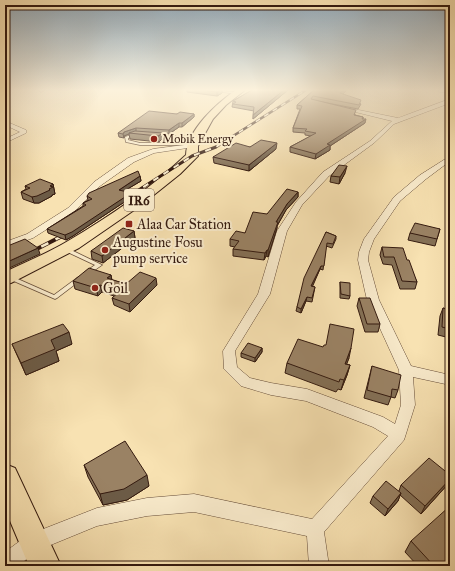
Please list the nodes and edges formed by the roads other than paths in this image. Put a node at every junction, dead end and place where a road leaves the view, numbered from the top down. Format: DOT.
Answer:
graph roads {
  1 [pos="210,117"];
  2 [pos="382,117"];
  3 [pos="407,117"];
  4 [pos="397,120"];
  5 [pos="5,123"];
  6 [pos="142,134"];
  7 [pos="155,136"];
  8 [pos="5,141"];
  9 [pos="194,142"];
  10 [pos="450,158"];
  11 [pos="5,245"];
  12 [pos="65,249"];
  13 [pos="7,278"];
  14 [pos="406,370"];
  15 [pos="450,380"];
  16 [pos="399,435"];
  17 [pos="5,477"];
  18 [pos="315,529"];
  19 [pos="40,554"];
  20 [pos="5,564"];
  21 [pos="319,566"];
  1 -- 9 [label="main road, IR6"];
  2 -- 4 [label="street"];
  3 -- 4 [label="street"];
  4 -- 16 [label="street"];
  5 -- 8 [label="street"];
  6 -- 9 [label="lane"];
  7 -- 9 [label="lane"];
  9 -- 11 [label="street"];
  9 -- 12 [label="main road, IR6"];
  10 -- 14 [label="street"];
  12 -- 13 [label="main road, IR6"];
  12 -- 13 [label="lane"];
  14 -- 15 [label="street"];
  14 -- 16 [label="street"];
  16 -- 18 [label="street"];
  17 -- 19 [label="main road"];
  18 -- 19 [label="street"];
  18 -- 21 [label="street"];
  19 -- 20 [label="street"];
}
